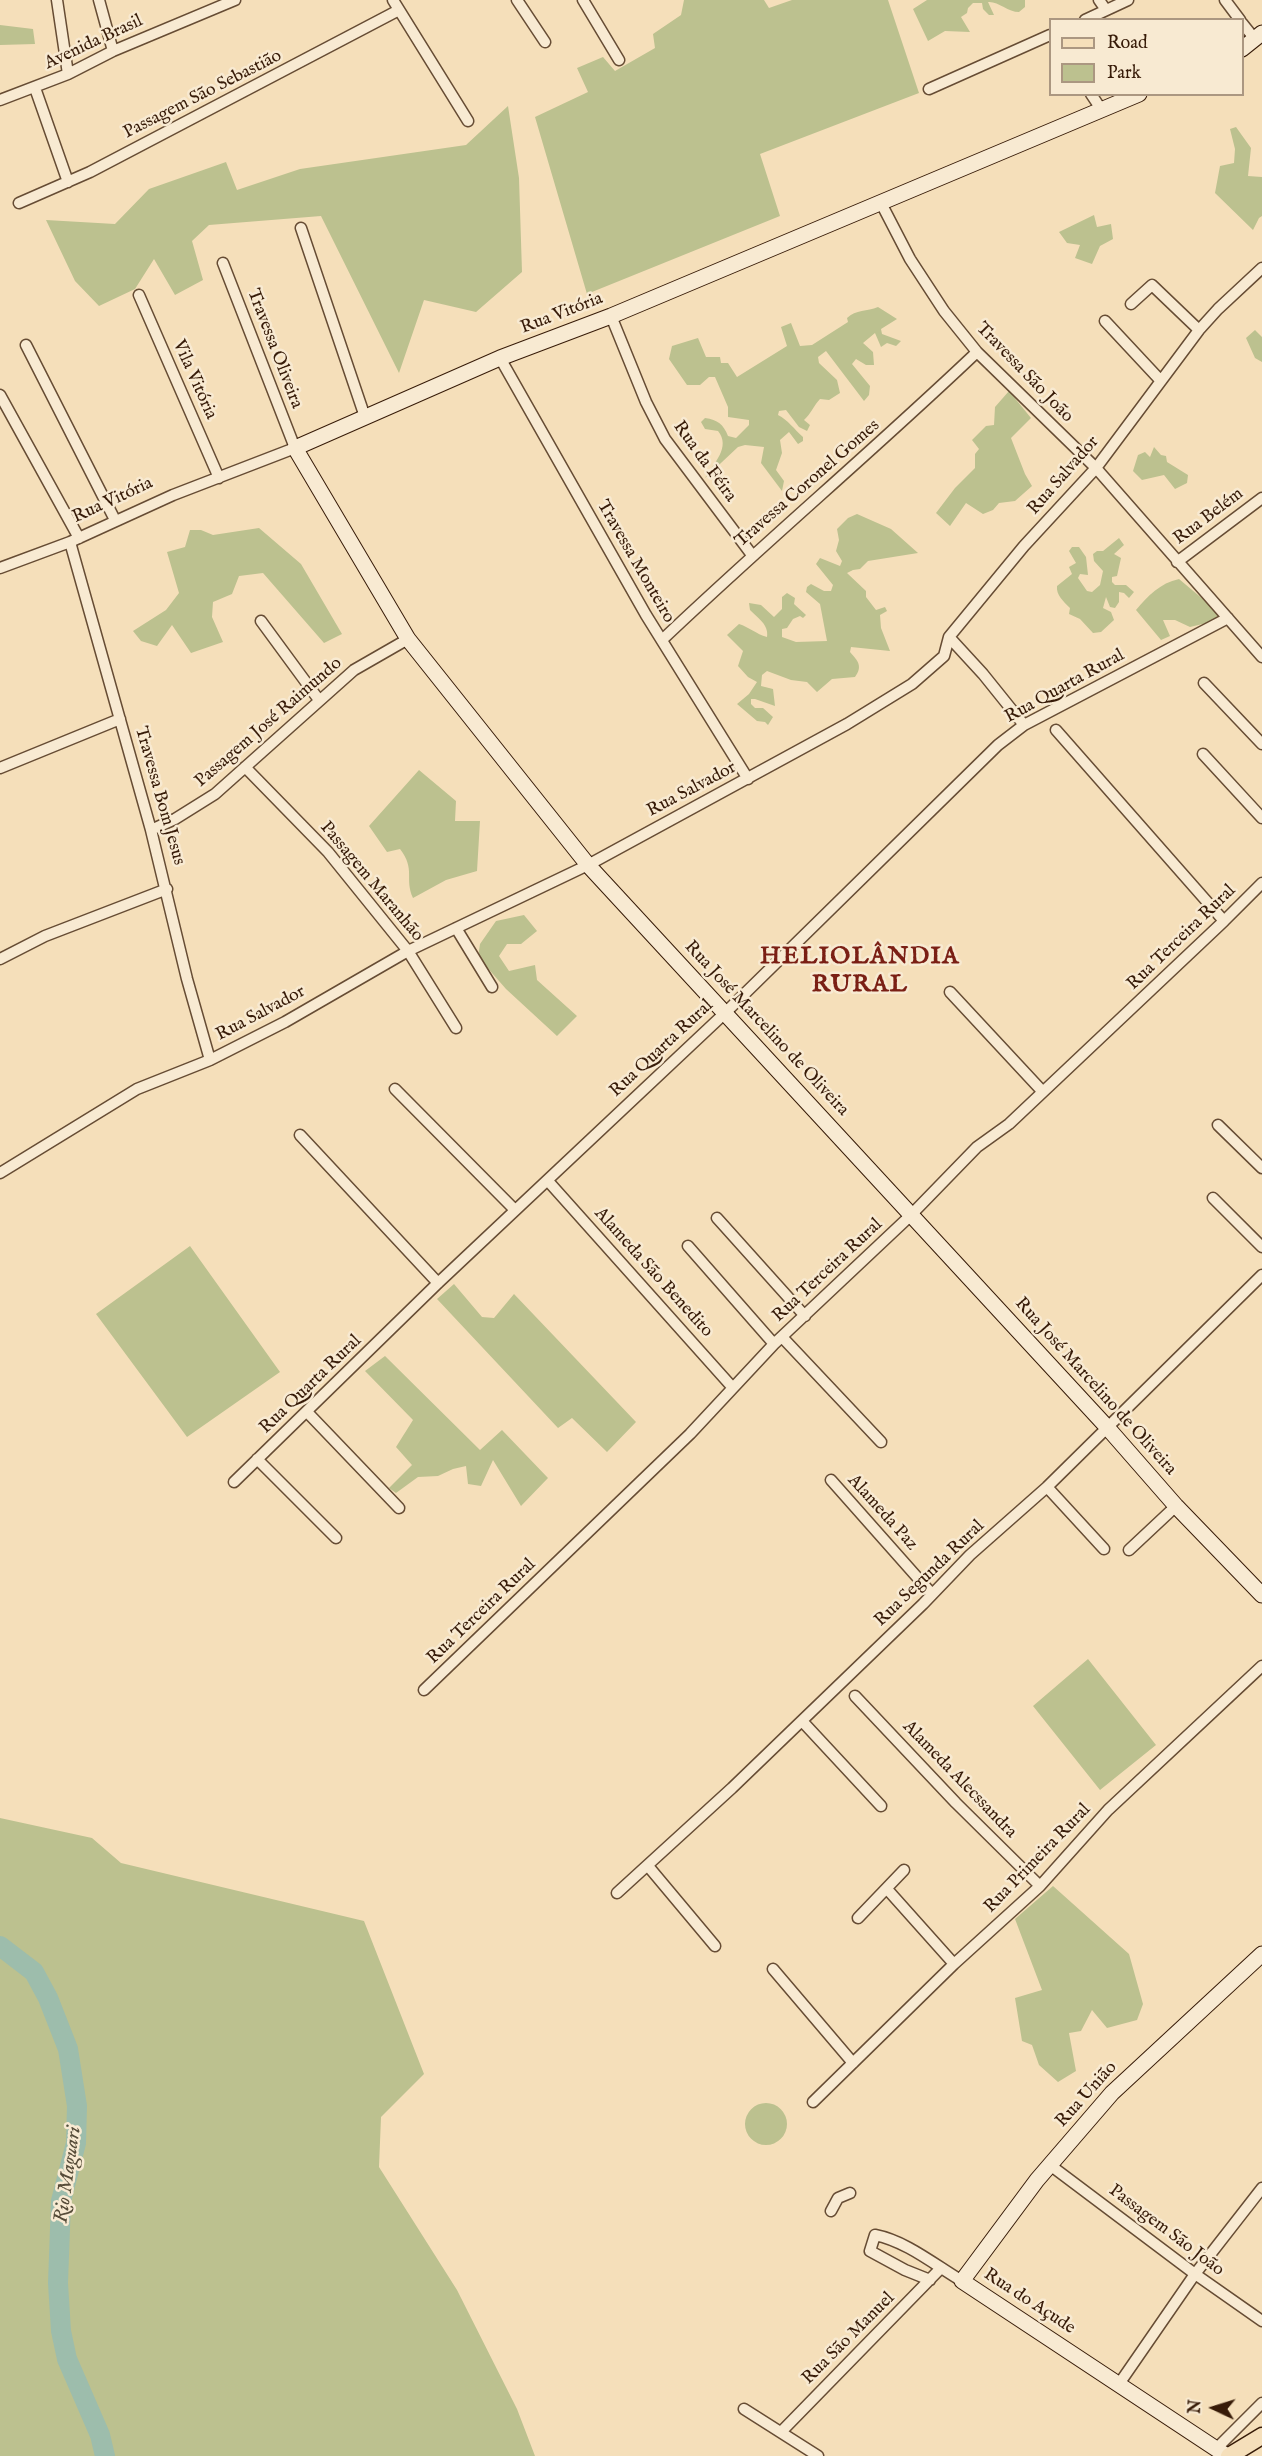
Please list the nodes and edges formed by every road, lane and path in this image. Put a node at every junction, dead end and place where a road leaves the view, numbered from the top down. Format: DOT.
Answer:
graph roads {
  1 [pos="57,0"];
  2 [pos="99,0"];
  3 [pos="235,0"];
  4 [pos="517,0"];
  5 [pos="583,0"];
  6 [pos="1099,0"];
  7 [pos="1128,0"];
  8 [pos="1225,0"];
  9 [pos="396,5"];
  10 [pos="1106,10"];
  11 [pos="1089,18"];
  12 [pos="1239,18"];
  13 [pos="1244,23"];
  14 [pos="1258,35"];
  15 [pos="1049,37"];
  16 [pos="545,42"];
  17 [pos="1244,47"];
  18 [pos="113,51"];
  19 [pos="619,60"];
  20 [pos="69,74"];
  21 [pos="35,88"];
  22 [pos="929,89"];
  23 [pos="1091,96"];
  24 [pos="1133,96"];
  25 [pos="0,100"];
  26 [pos="1101,109"];
  27 [pos="468,121"];
  28 [pos="68,182"];
  29 [pos="19,203"];
  30 [pos="881,203"];
  31 [pos="301,228"];
  32 [pos="223,263"];
  33 [pos="1262,268"];
  34 [pos="139,295"];
  35 [pos="1131,304"];
  36 [pos="611,316"];
  37 [pos="1105,321"];
  38 [pos="1199,330"];
  39 [pos="26,345"];
  40 [pos="977,352"];
  41 [pos="500,358"];
  42 [pos="1161,381"];
  43 [pos="2,402"];
  44 [pos="365,417"];
  45 [pos="295,448"];
  46 [pos="1096,468"];
  47 [pos="219,478"];
  48 [pos="1262,498"];
  49 [pos="116,520"];
  50 [pos="75,540"];
  51 [pos="752,555"];
  52 [pos="1177,562"];
  53 [pos="0,568"];
  54 [pos="1228,618"];
  55 [pos="261,621"];
  56 [pos="949,637"];
  57 [pos="408,639"];
  58 [pos="662,640"];
  59 [pos="1262,657"];
  60 [pos="1204,683"];
  61 [pos="319,700"];
  62 [pos="120,719"];
  63 [pos="1024,725"];
  64 [pos="1056,730"];
  65 [pos="1262,744"];
  66 [pos="1203,754"];
  67 [pos="245,767"];
  68 [pos="0,768"];
  69 [pos="748,779"];
  70 [pos="1262,818"];
  71 [pos="152,830"];
  72 [pos="588,865"];
  73 [pos="1262,883"];
  74 [pos="167,889"];
  75 [pos="1224,921"];
  76 [pos="456,928"];
  77 [pos="408,951"];
  78 [pos="0,959"];
  79 [pos="492,987"];
  80 [pos="950,992"];
  81 [pos="724,1013"];
  82 [pos="456,1028"];
  83 [pos="210,1060"];
  84 [pos="395,1089"];
  85 [pos="1042,1092"];
  86 [pos="1218,1125"];
  87 [pos="300,1135"];
  88 [pos="1262,1168"];
  89 [pos="0,1173"];
  90 [pos="548,1181"];
  91 [pos="1213,1198"];
  92 [pos="515,1210"];
  93 [pos="910,1216"];
  94 [pos="717,1218"];
  95 [pos="688,1246"];
  96 [pos="1262,1247"];
  97 [pos="1262,1275"];
  98 [pos="438,1283"];
  99 [pos="805,1316"];
  100 [pos="778,1340"];
  101 [pos="734,1388"];
  102 [pos="307,1412"];
  103 [pos="1106,1426"];
  104 [pos="881,1442"];
  105 [pos="258,1459"];
  106 [pos="831,1480"];
  107 [pos="234,1482"];
  108 [pos="1047,1487"];
  109 [pos="1174,1500"];
  110 [pos="399,1508"];
  111 [pos="336,1538"];
  112 [pos="1104,1549"];
  113 [pos="1129,1550"];
  114 [pos="932,1594"];
  115 [pos="1262,1595"];
  116 [pos="1262,1666"];
  117 [pos="424,1690"];
  118 [pos="855,1696"];
  119 [pos="802,1721"];
  120 [pos="881,1806"];
  121 [pos="644,1866"];
  122 [pos="904,1870"];
  123 [pos="1040,1886"];
  124 [pos="886,1889"];
  125 [pos="617,1893"];
  126 [pos="858,1918"];
  127 [pos="715,1946"];
  128 [pos="1262,1954"];
  129 [pos="954,1964"];
  130 [pos="773,1969"];
  131 [pos="853,2063"];
  132 [pos="813,2102"];
  133 [pos="1050,2165"];
  134 [pos="1262,2188"];
  135 [pos="850,2193"];
  136 [pos="831,2211"];
  137 [pos="941,2268"];
  138 [pos="1195,2274"];
  139 [pos="930,2280"];
  140 [pos="962,2281"];
  141 [pos="1262,2321"];
  142 [pos="1119,2384"];
  143 [pos="1262,2403"];
  144 [pos="744,2409"];
  145 [pos="780,2432"];
  146 [pos="1262,2436"];
  147 [pos="1224,2453"];
  148 [pos="818,2456"];
  1 -- 20 [label="street"];
  2 -- 18 [label="street"];
  3 -- 18 [label="street, Avenida Brasil"];
  4 -- 16 [label="street"];
  5 -- 19 [label="street"];
  6 -- 10 [label="street"];
  7 -- 10 [label="street"];
  8 -- 12 [label="street"];
  9 -- 27 [label="street"];
  9 -- 28 [label="street, Passagem São Sebastião"];
  10 -- 11 [label="street"];
  13 -- 14 [label="street"];
  14 -- 17 [label="street"];
  15 -- 22 [label="street"];
  18 -- 20 [label="street, Avenida Brasil"];
  20 -- 21 [label="street, Avenida Brasil"];
  21 -- 25 [label="street, Avenida Brasil"];
  21 -- 28 [label="street"];
  23 -- 26 [label="street"];
  24 -- 26 [label="street, Rua Vitória"];
  26 -- 30 [label="street, Rua Vitória"];
  28 -- 29 [label="street, Passagem São Sebastião"];
  30 -- 36 [label="street, Rua Vitória"];
  30 -- 40 [label="street, Travessa São João"];
  31 -- 44 [label="street"];
  32 -- 45 [label="street, Travessa Oliveira"];
  33 -- 38 [label="street, Rua Salvador"];
  34 -- 47 [label="street, Vila Vitória"];
  35 -- 38 [label="street"];
  36 -- 41 [label="street, Rua Vitória"];
  36 -- 51 [label="street, Rua da Féira"];
  37 -- 42 [label="street"];
  38 -- 42 [label="street, Rua Salvador"];
  39 -- 49 [label="street"];
  40 -- 46 [label="street, Travessa São João"];
  40 -- 51 [label="street, Travessa Coronel Gomes"];
  41 -- 44 [label="street, Rua Vitória"];
  41 -- 58 [label="street, Travessa Monteiro"];
  42 -- 46 [label="street, Rua Salvador"];
  43 -- 50 [label="street, Travessa Bom Jesus"];
  44 -- 45 [label="street, Rua Vitória"];
  45 -- 47 [label="street, Rua Vitória"];
  45 -- 57 [label="street, Rua José Marcelino de Oliveira"];
  46 -- 52 [label="street, Travessa São João"];
  46 -- 56 [label="street, Rua Salvador"];
  47 -- 49 [label="street, Rua Vitória"];
  48 -- 52 [label="street, Rua Belém"];
  49 -- 50 [label="street, Rua Vitória"];
  50 -- 53 [label="street, Rua Vitória"];
  50 -- 62 [label="street, Travessa Bom Jesus"];
  51 -- 58 [label="street, Travessa Coronel Gomes"];
  52 -- 54 [label="street, Travessa São João"];
  54 -- 59 [label="street, Travessa São João"];
  54 -- 63 [label="street, Rua Quarta Rural"];
  55 -- 61 [label="street"];
  56 -- 63 [label="street"];
  56 -- 69 [label="street, Rua Salvador"];
  57 -- 61 [label="street, Passagem José Raimundo"];
  57 -- 72 [label="street, Rua José Marcelino de Oliveira"];
  58 -- 69 [label="street, Travessa Monteiro"];
  60 -- 65 [label="street"];
  61 -- 67 [label="street, Passagem José Raimundo"];
  62 -- 68 [label="street"];
  62 -- 71 [label="street, Travessa Bom Jesus"];
  63 -- 81 [label="street, Rua Quarta Rural"];
  64 -- 75 [label="street"];
  66 -- 70 [label="street"];
  67 -- 71 [label="street, Passagem José Raimundo"];
  67 -- 77 [label="street, Passagem Maranhão"];
  69 -- 72 [label="street, Rua Salvador"];
  71 -- 74 [label="street, Travessa Bom Jesus"];
  72 -- 76 [label="street, Rua Salvador"];
  72 -- 81 [label="street, Rua José Marcelino de Oliveira"];
  73 -- 75 [label="street, Rua Terceira Rural"];
  74 -- 78 [label="street"];
  74 -- 83 [label="street, Travessa Bom Jesus"];
  75 -- 85 [label="street, Rua Terceira Rural"];
  76 -- 77 [label="street, Rua Salvador"];
  76 -- 79 [label="street"];
  77 -- 82 [label="street, Passagem Maranhão"];
  77 -- 83 [label="street, Rua Salvador"];
  80 -- 85 [label="street"];
  81 -- 90 [label="street, Rua Quarta Rural"];
  81 -- 93 [label="street, Rua José Marcelino de Oliveira"];
  83 -- 89 [label="street, Rua Salvador"];
  84 -- 92 [label="street"];
  85 -- 93 [label="street, Rua Terceira Rural"];
  86 -- 88 [label="street"];
  87 -- 98 [label="street"];
  90 -- 92 [label="street, Rua Quarta Rural"];
  90 -- 101 [label="street, Alameda São Benedito"];
  91 -- 96 [label="street"];
  92 -- 98 [label="street, Rua Quarta Rural"];
  93 -- 99 [label="street, Rua Terceira Rural"];
  93 -- 103 [label="street, Rua José Marcelino de Oliveira"];
  94 -- 99 [label="street"];
  95 -- 100 [label="street"];
  97 -- 103 [label="street, Rua Segunda Rural"];
  98 -- 102 [label="street, Rua Quarta Rural"];
  99 -- 100 [label="street, Rua Terceira Rural"];
  100 -- 101 [label="street, Rua Terceira Rural"];
  100 -- 104 [label="street"];
  101 -- 117 [label="street, Rua Terceira Rural"];
  102 -- 105 [label="street, Rua Quarta Rural"];
  102 -- 110 [label="street"];
  103 -- 108 [label="street, Rua Segunda Rural"];
  103 -- 109 [label="street, Rua José Marcelino de Oliveira"];
  105 -- 107 [label="street, Rua Quarta Rural"];
  105 -- 111 [label="street"];
  106 -- 114 [label="street, Alameda Paz"];
  108 -- 112 [label="street"];
  108 -- 114 [label="street, Rua Segunda Rural"];
  109 -- 113 [label="street"];
  109 -- 115 [label="street, Rua José Marcelino de Oliveira"];
  114 -- 119 [label="street, Rua Segunda Rural"];
  116 -- 123 [label="street, Rua Primeira Rural"];
  118 -- 123 [label="street, Alameda Alecssandra"];
  119 -- 120 [label="street"];
  119 -- 121 [label="street, Rua Segunda Rural"];
  121 -- 125 [label="street, Rua Segunda Rural"];
  121 -- 127 [label="street"];
  122 -- 124 [label="street"];
  123 -- 129 [label="street, Rua Primeira Rural"];
  124 -- 126 [label="street"];
  124 -- 129 [label="street"];
  128 -- 133 [label="street, Rua União"];
  129 -- 131 [label="street, Rua Primeira Rural"];
  130 -- 131 [label="street"];
  131 -- 132 [label="street, Rua Primeira Rural"];
  133 -- 138 [label="street, Passagem São João"];
  133 -- 140 [label="street, Rua União"];
  134 -- 138 [label="street"];
  135 -- 136 [label="street"];
  137 -- 139 [label="street, Rua São Manuel"];
  137 -- 139 [label="street, Rua do Açude"];
  137 -- 140 [label="street, Rua do Açude"];
  138 -- 141 [label="street, Passagem São João"];
  138 -- 142 [label="street"];
  139 -- 145 [label="street, Rua São Manuel"];
  140 -- 142 [label="street, Rua do Açude"];
  142 -- 147 [label="street, Rua do Açude"];
  143 -- 147 [label="street"];
  144 -- 145 [label="street"];
  145 -- 148 [label="street"];
  146 -- 147 [label="main road"];
}
